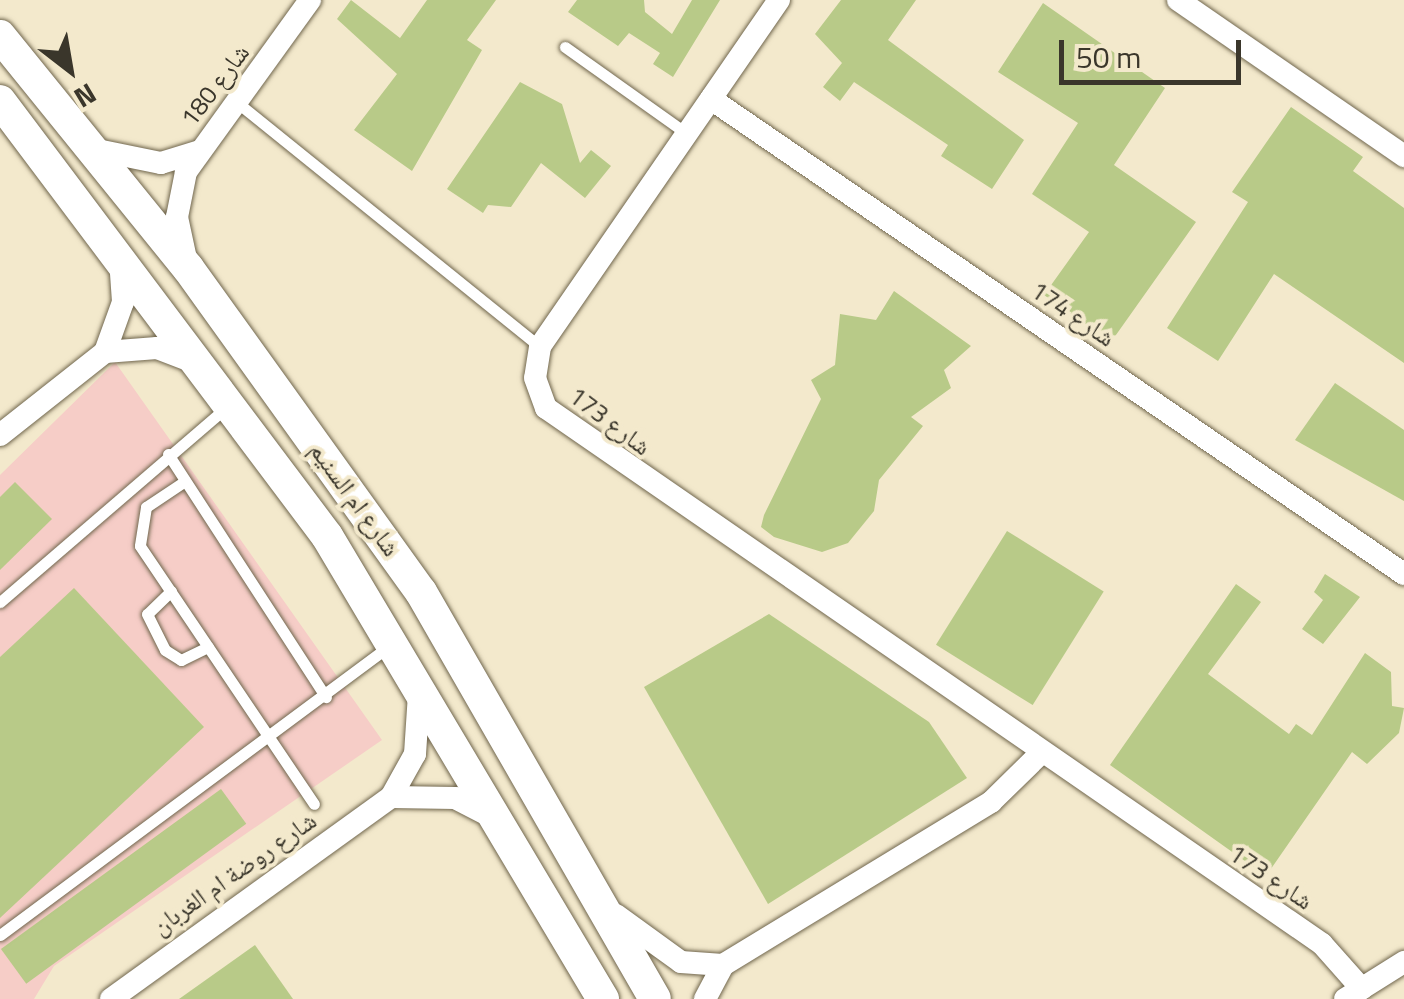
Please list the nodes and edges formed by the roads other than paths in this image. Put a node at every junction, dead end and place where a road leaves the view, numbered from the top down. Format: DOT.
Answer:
graph roads {
  1 [pos="310,0"];
  2 [pos="779,0"];
  3 [pos="1178,0"];
  4 [pos="0,36"];
  5 [pos="565,48"];
  6 [pos="711,100"];
  7 [pos="0,101"];
  8 [pos="239,104"];
  9 [pos="686,133"];
  10 [pos="97,150"];
  11 [pos="198,152"];
  12 [pos="1404,156"];
  13 [pos="117,251"];
  14 [pos="188,268"];
  15 [pos="540,346"];
  16 [pos="104,352"];
  17 [pos="206,369"];
  18 [pos="231,404"];
  19 [pos="0,436"];
  20 [pos="168,454"];
  21 [pos="185,481"];
  22 [pos="1404,574"];
  23 [pos="171,592"];
  24 [pos="0,602"];
  25 [pos="392,643"];
  26 [pos="208,646"];
  27 [pos="419,686"];
  28 [pos="326,696"];
  29 [pos="270,738"];
  30 [pos="1040,754"];
  31 [pos="392,797"];
  32 [pos="314,804"];
  33 [pos="507,828"];
  34 [pos="604,903"];
  35 [pos="2,929"];
  36 [pos="1404,962"];
  37 [pos="724,965"];
  38 [pos="1353,994"];
  39 [pos="111,999"];
  40 [pos="603,999"];
  41 [pos="655,999"];
  42 [pos="705,999"];
  1 -- 8 [label="street, شارع 180"];
  2 -- 6 [label="street"];
  3 -- 12 [label="street"];
  4 -- 10 [label="main road, شارع ام السنيم"];
  5 -- 9 [label="lane"];
  6 -- 9 [label="street"];
  6 -- 22 [label="street, شارع 174"];
  7 -- 13 [label="main road, شارع ام السنيم"];
  8 -- 11 [label="street, شارع 180"];
  8 -- 15 [label="lane"];
  9 -- 15 [label="street"];
  10 -- 11 [label="street, شارع 180"];
  10 -- 14 [label="main road, شارع ام السنيم"];
  11 -- 14 [label="street, شارع 180"];
  13 -- 16 [label="street"];
  13 -- 17 [label="main road, شارع ام السنيم"];
  14 -- 34 [label="main road, شارع ام السنيم"];
  15 -- 30 [label="street, شارع 173"];
  16 -- 17 [label="street"];
  16 -- 19 [label="street"];
  17 -- 18 [label="main road, شارع ام السنيم"];
  18 -- 20 [label="lane"];
  18 -- 25 [label="main road, شارع ام السنيم"];
  20 -- 21 [label="lane"];
  20 -- 24 [label="lane"];
  21 -- 23 [label="lane"];
  21 -- 28 [label="lane"];
  23 -- 26 [label="lane"];
  23 -- 26 [label="lane"];
  25 -- 27 [label="main road, شارع ام السنيم"];
  25 -- 28 [label="lane"];
  26 -- 29 [label="lane"];
  27 -- 31 [label="street, شارع روضة ام الغربان"];
  27 -- 33 [label="main road, شارع ام السنيم"];
  28 -- 29 [label="lane"];
  29 -- 32 [label="lane"];
  29 -- 35 [label="lane"];
  30 -- 37 [label="street"];
  30 -- 38 [label="street, شارع 173"];
  31 -- 33 [label="street"];
  31 -- 39 [label="street, شارع روضة ام الغربان"];
  33 -- 40 [label="main road, شارع ام السنيم"];
  34 -- 37 [label="street"];
  34 -- 41 [label="main road, شارع ام السنيم"];
  36 -- 38 [label="street"];
  37 -- 42 [label="street"];
}
